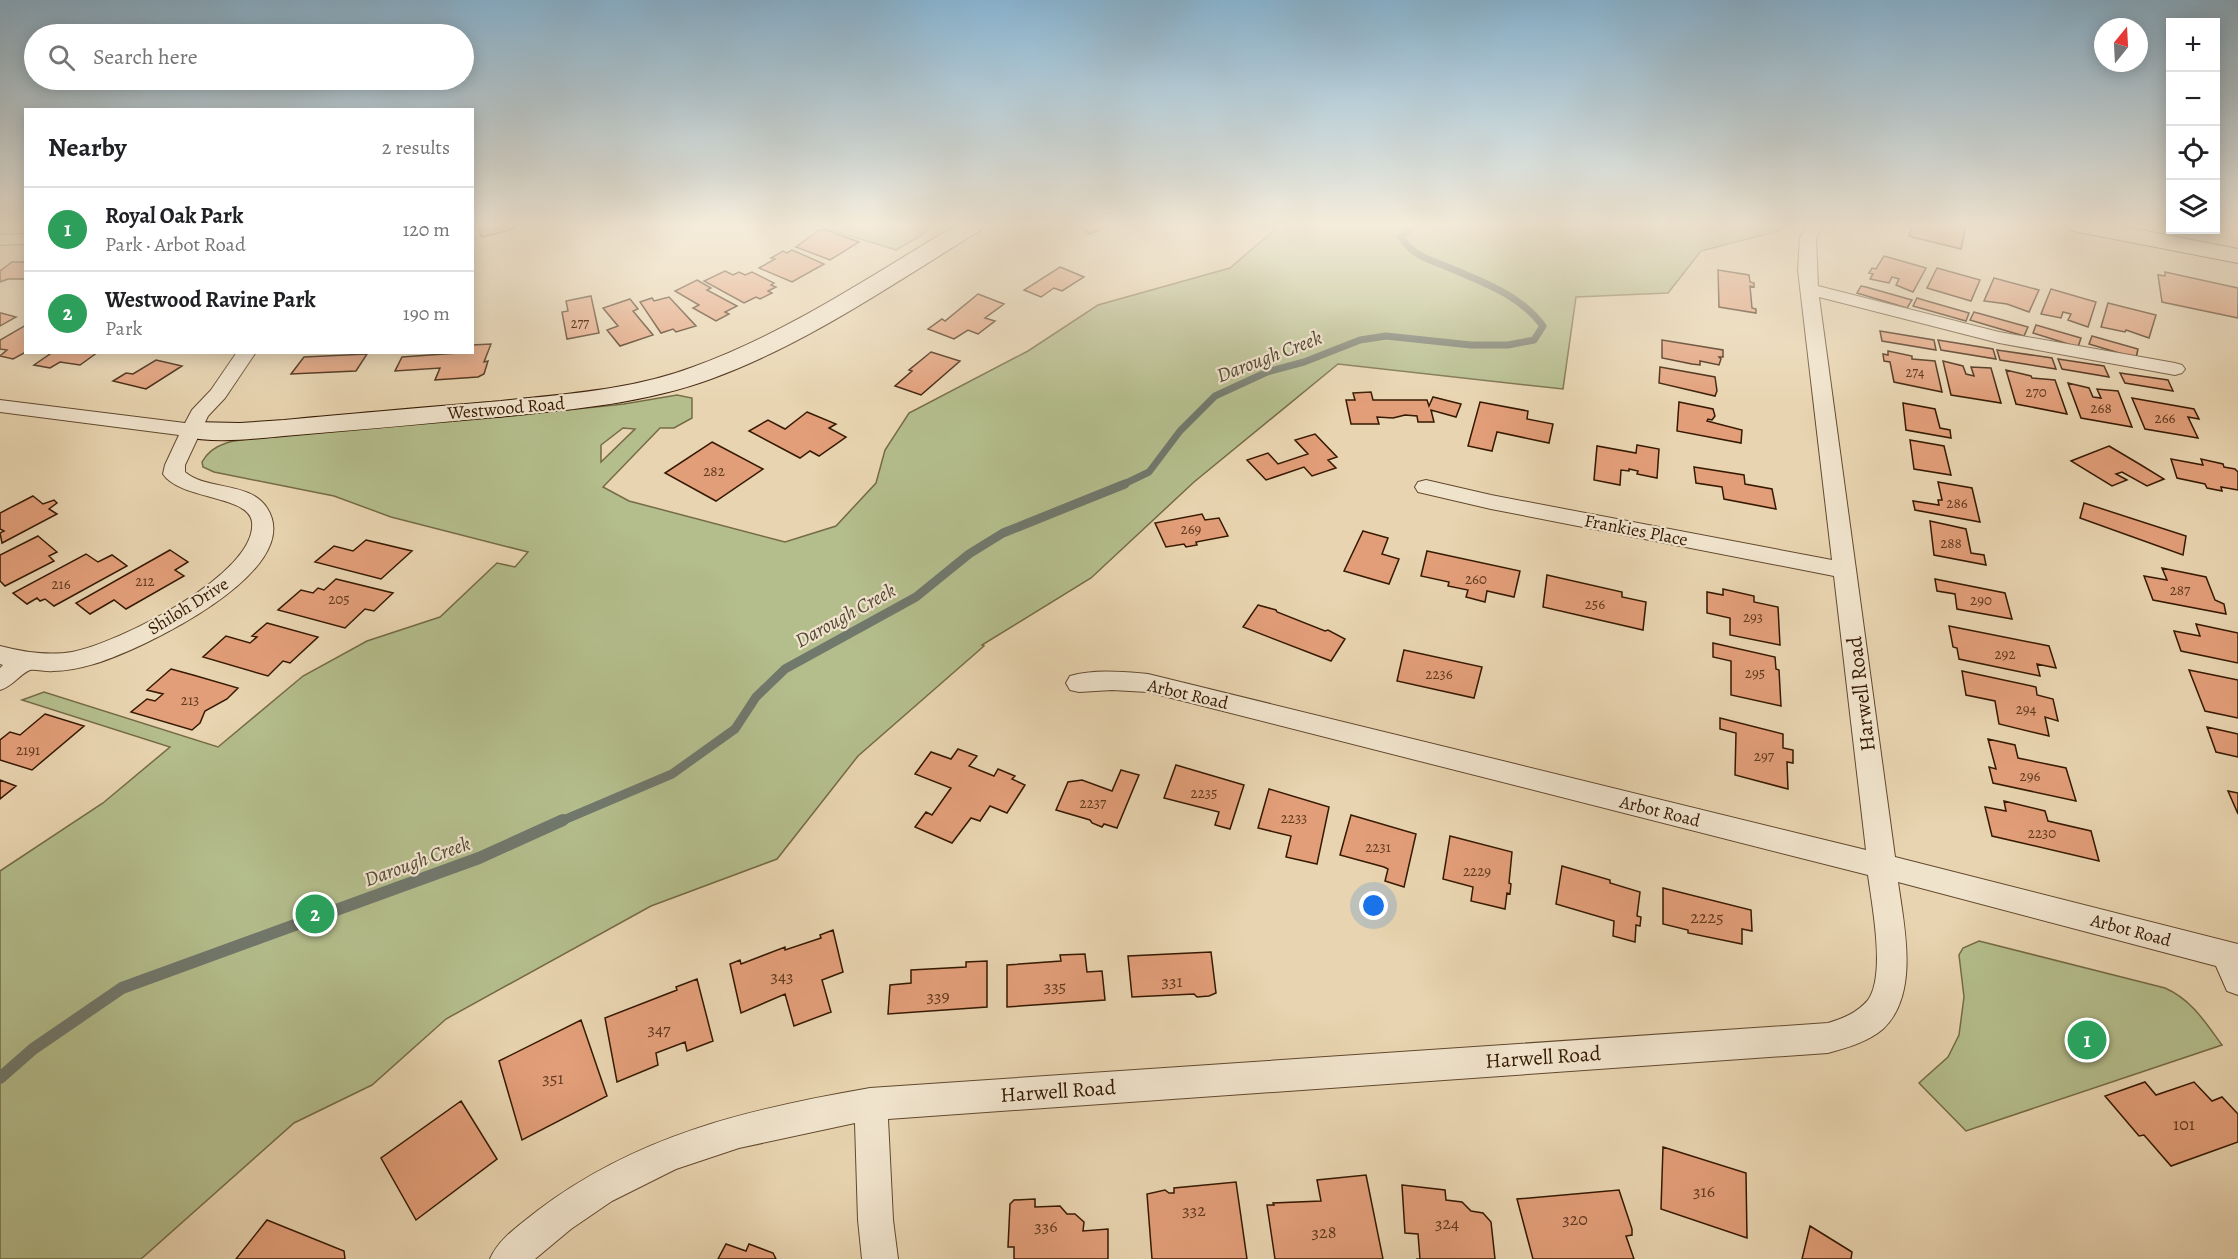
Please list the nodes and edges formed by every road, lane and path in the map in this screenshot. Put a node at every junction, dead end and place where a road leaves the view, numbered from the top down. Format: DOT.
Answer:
graph roads {
  1 [pos="872,284"];
  2 [pos="1808,284"];
  3 [pos="1809,289"];
  4 [pos="246,354"];
  5 [pos="2175,369"];
  6 [pos="0,406"];
  7 [pos="192,430"];
  8 [pos="1426,487"];
  9 [pos="1846,571"];
  10 [pos="0,655"];
  11 [pos="24,662"];
  12 [pos="0,681"];
  13 [pos="1079,683"];
  14 [pos="1882,867"];
  15 [pos="2234,965"];
  16 [pos="870,1104"];
  17 [pos="508,1259"];
  18 [pos="880,1259"];
  1 -- 7 [label="street, Westwood Road"];
  2 -- 3 [label="street, Harwell Road"];
  3 -- 5 [label="street"];
  3 -- 9 [label="street, Harwell Road"];
  4 -- 7 [label="street"];
  6 -- 7 [label="street, Westwood Road"];
  7 -- 11 [label="street, Shiloh Drive"];
  8 -- 9 [label="street, Frankies Place"];
  9 -- 14 [label="street, Harwell Road"];
  10 -- 11 [label="street, Shiloh Drive"];
  11 -- 12 [label="street"];
  13 -- 14 [label="street, Arbot Road"];
  14 -- 15 [label="street, Arbot Road"];
  14 -- 16 [label="street, Harwell Road"];
  16 -- 17 [label="street, Harwell Road"];
  16 -- 18 [label="street"];
}
